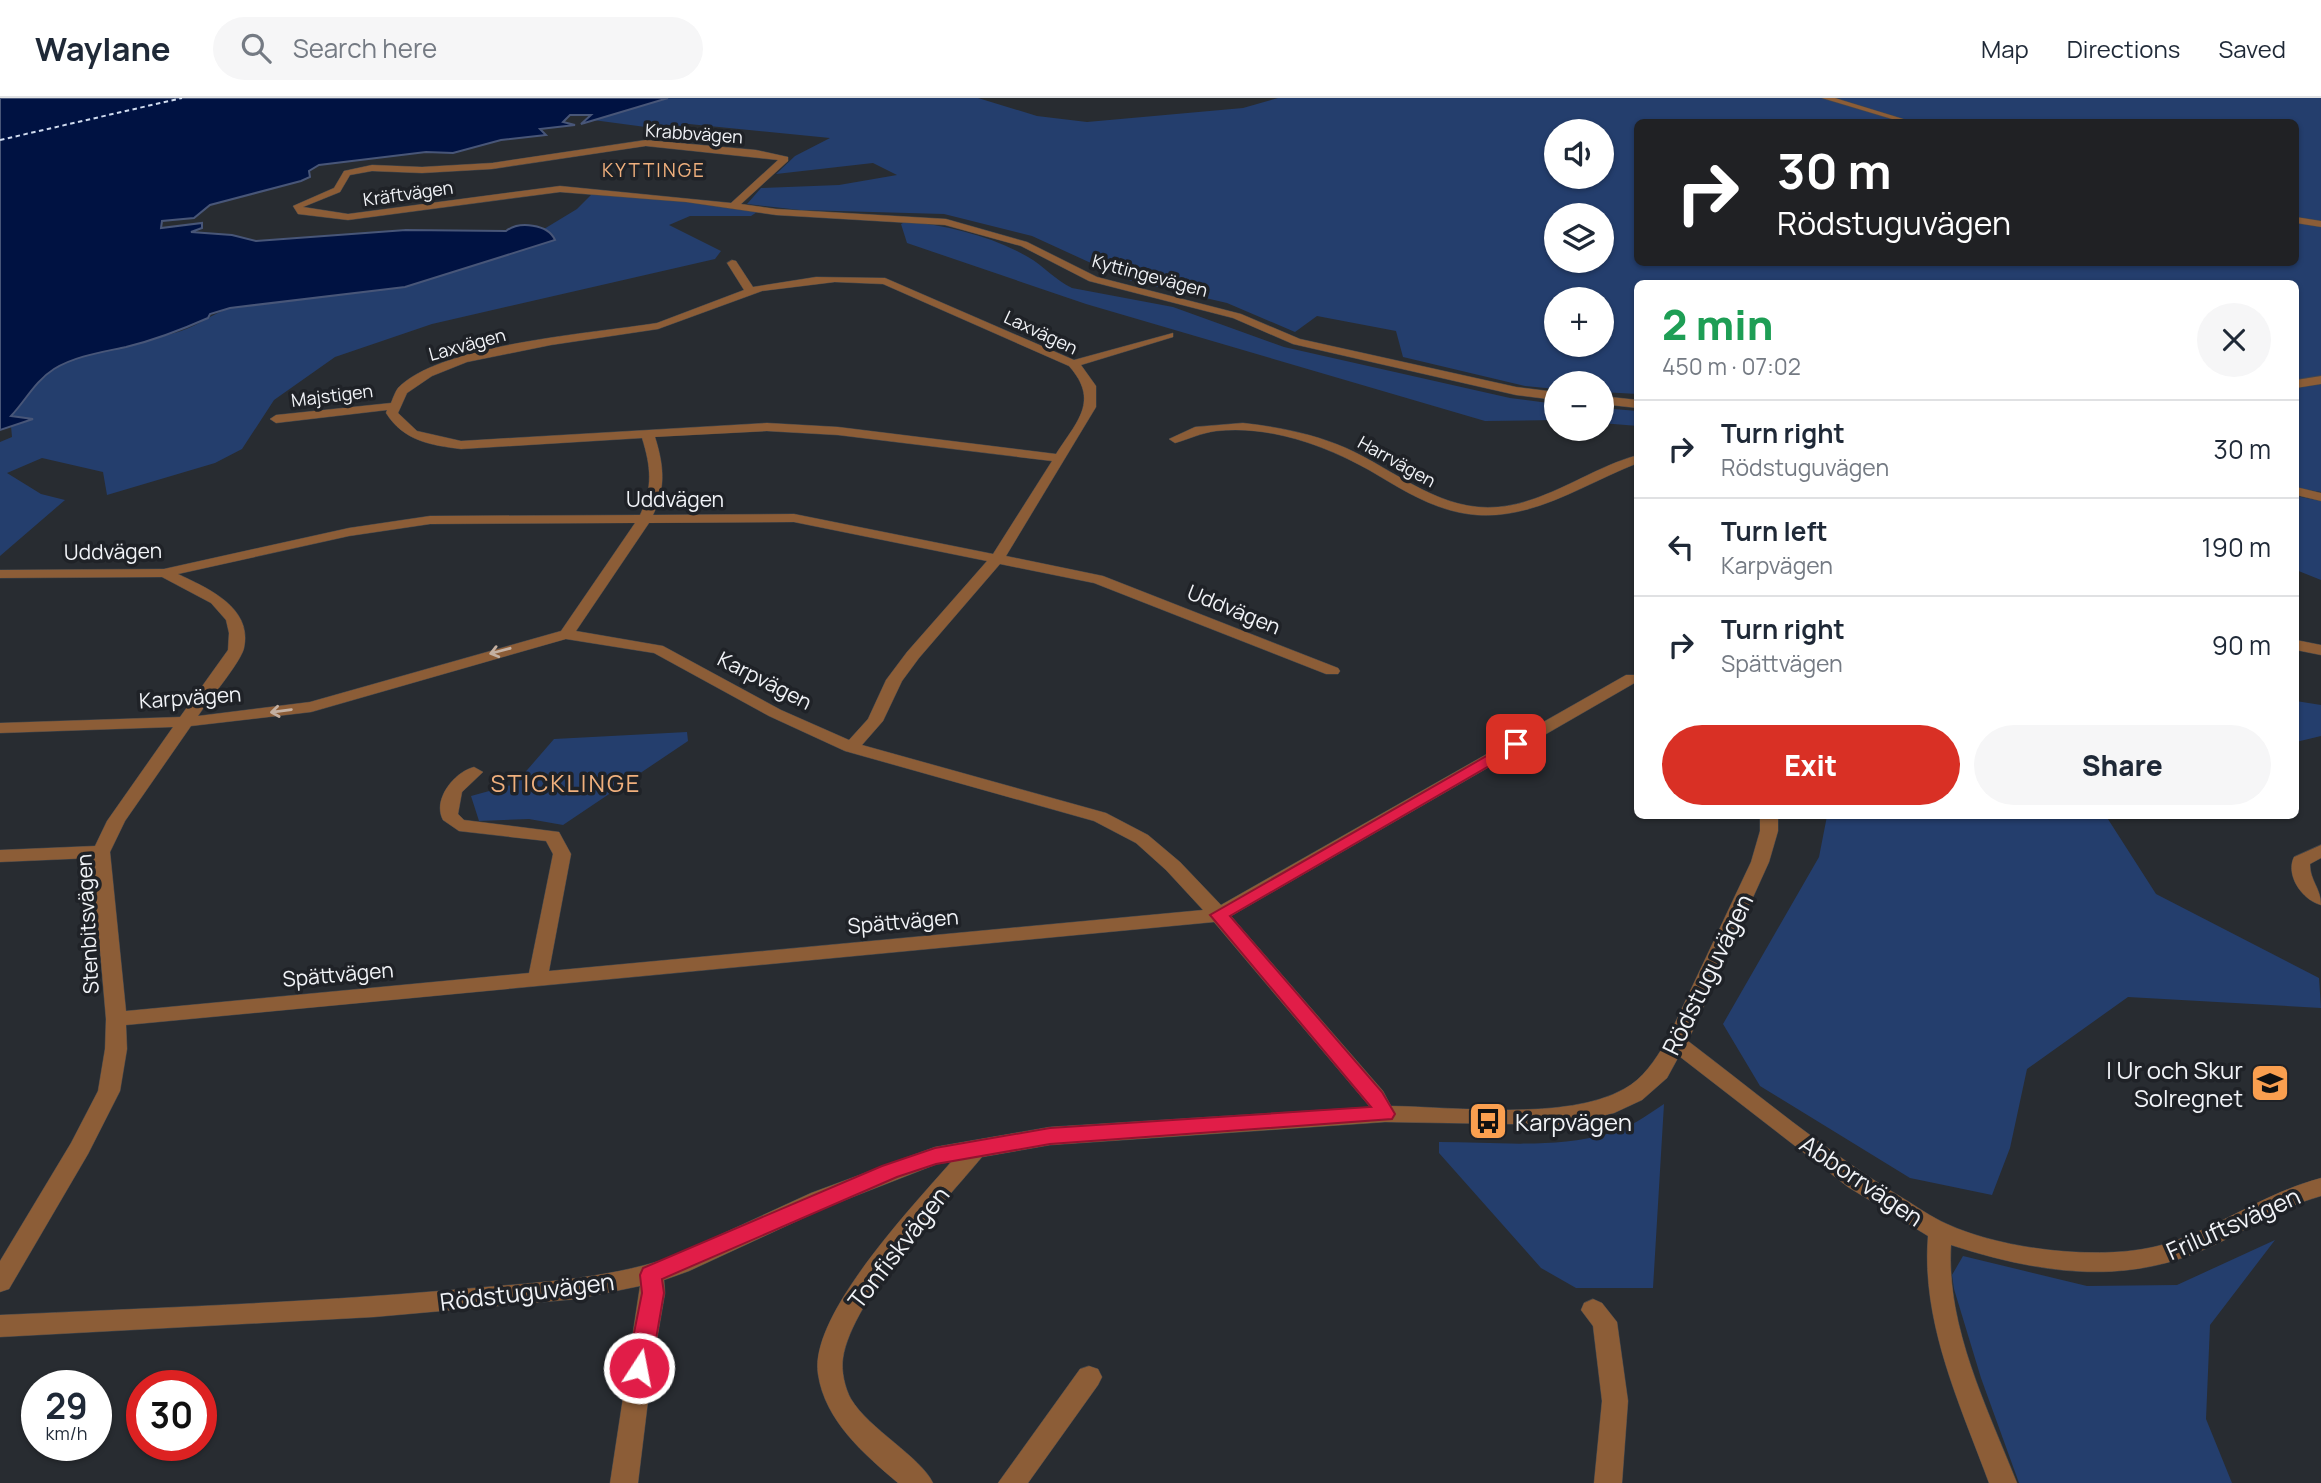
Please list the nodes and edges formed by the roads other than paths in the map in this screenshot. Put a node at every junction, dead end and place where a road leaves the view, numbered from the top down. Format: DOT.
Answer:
graph roads {
  1 [pos="1826,98"];
  2 [pos="1899,119"];
  3 [pos="492,166"];
  4 [pos="515,178"];
  5 [pos="527,183"];
  6 [pos="539,189"];
  7 [pos="734,205"];
  8 [pos="2299,220"];
  9 [pos="2321,224"];
  10 [pos="732,263"];
  11 [pos="750,291"];
  12 [pos="1169,335"];
  13 [pos="1073,364"];
  14 [pos="2321,380"];
  15 [pos="2299,384"];
  16 [pos="1544,394"];
  17 [pos="1614,401"];
  18 [pos="1634,404"];
  19 [pos="393,405"];
  20 [pos="276,419"];
  21 [pos="647,433"];
  22 [pos="1175,439"];
  23 [pos="1059,458"];
  24 [pos="1634,461"];
  25 [pos="2299,492"];
  26 [pos="2321,497"];
  27 [pos="643,521"];
  28 [pos="996,560"];
  29 [pos="164,573"];
  30 [pos="0,574"];
  31 [pos="566,634"];
  32 [pos="2299,646"];
  33 [pos="2321,650"];
  34 [pos="1332,671"];
  35 [pos="1632,678"];
  36 [pos="186,722"];
  37 [pos="0,728"];
  38 [pos="851,747"];
  39 [pos="474,772"];
  40 [pos="1769,819"];
  41 [pos="101,852"];
  42 [pos="2321,852"];
  43 [pos="0,856"];
  44 [pos="2321,899"];
  45 [pos="1219,915"];
  46 [pos="538,978"];
  47 [pos="116,1018"];
  48 [pos="1676,1043"];
  49 [pos="1385,1114"];
  50 [pos="974,1150"];
  51 [pos="2321,1187"];
  52 [pos="1940,1232"];
  53 [pos="651,1275"];
  54 [pos="0,1282"];
  55 [pos="1593,1310"];
  56 [pos="0,1326"];
  57 [pos="1089,1377"];
  58 [pos="624,1483"];
  59 [pos="919,1483"];
  60 [pos="1012,1483"];
  61 [pos="1608,1483"];
  62 [pos="2003,1483"];
  1 -- 2 [label="street"];
  3 -- 4 [label="street"];
  3 -- 6 [label="street, Kräftvägen"];
  3 -- 7 [label="street, Krabbvägen"];
  5 -- 6 [label="street"];
  6 -- 7 [label="street, Kräftvägen"];
  7 -- 16 [label="street, Kyttingevägen"];
  8 -- 9 [label="street"];
  10 -- 11 [label="street"];
  11 -- 13 [label="street, Laxvägen"];
  11 -- 19 [label="street, Laxvägen"];
  12 -- 13 [label="street"];
  13 -- 23 [label="street, Laxvägen"];
  14 -- 15 [label="street"];
  17 -- 18 [label="street"];
  19 -- 20 [label="street, Majstigen"];
  19 -- 21 [label="street"];
  21 -- 23 [label="street"];
  21 -- 27 [label="street"];
  22 -- 24 [label="street, Harrvägen"];
  23 -- 28 [label="street, Laxvägen"];
  25 -- 26 [label="street"];
  27 -- 28 [label="street, Uddvägen"];
  27 -- 29 [label="street, Uddvägen"];
  27 -- 31 [label="street"];
  28 -- 34 [label="street, Uddvägen"];
  28 -- 38 [label="street, Laxvägen"];
  29 -- 30 [label="street, Uddvägen"];
  29 -- 36 [label="street, Stenbitsvägen"];
  31 -- 36 [label="street, Karpvägen, one-way"];
  31 -- 38 [label="street, Karpvägen"];
  32 -- 33 [label="street"];
  35 -- 45 [label="street, Spättvägen"];
  36 -- 37 [label="street, Karpvägen"];
  36 -- 41 [label="street, Stenbitsvägen"];
  38 -- 45 [label="street, Karpvägen"];
  39 -- 46 [label="street"];
  40 -- 48 [label="street, Rödstuguvägen"];
  41 -- 43 [label="street"];
  41 -- 47 [label="street, Stenbitsvägen"];
  42 -- 44 [label="street"];
  45 -- 46 [label="street, Spättvägen"];
  45 -- 49 [label="street, Karpvägen"];
  46 -- 47 [label="street, Spättvägen"];
  47 -- 54 [label="street, Stenbitsvägen"];
  48 -- 49 [label="street, Rödstuguvägen"];
  48 -- 52 [label="street, Abborrvägen"];
  49 -- 50 [label="street, Rödstuguvägen"];
  50 -- 53 [label="street, Rödstuguvägen"];
  50 -- 59 [label="street, Tonfiskvägen"];
  51 -- 52 [label="street, Friluftsvägen"];
  52 -- 62 [label="street, Abborrvägen"];
  53 -- 56 [label="street, Rödstuguvägen"];
  53 -- 58 [label="street"];
  55 -- 61 [label="street"];
  57 -- 60 [label="street"];
}
